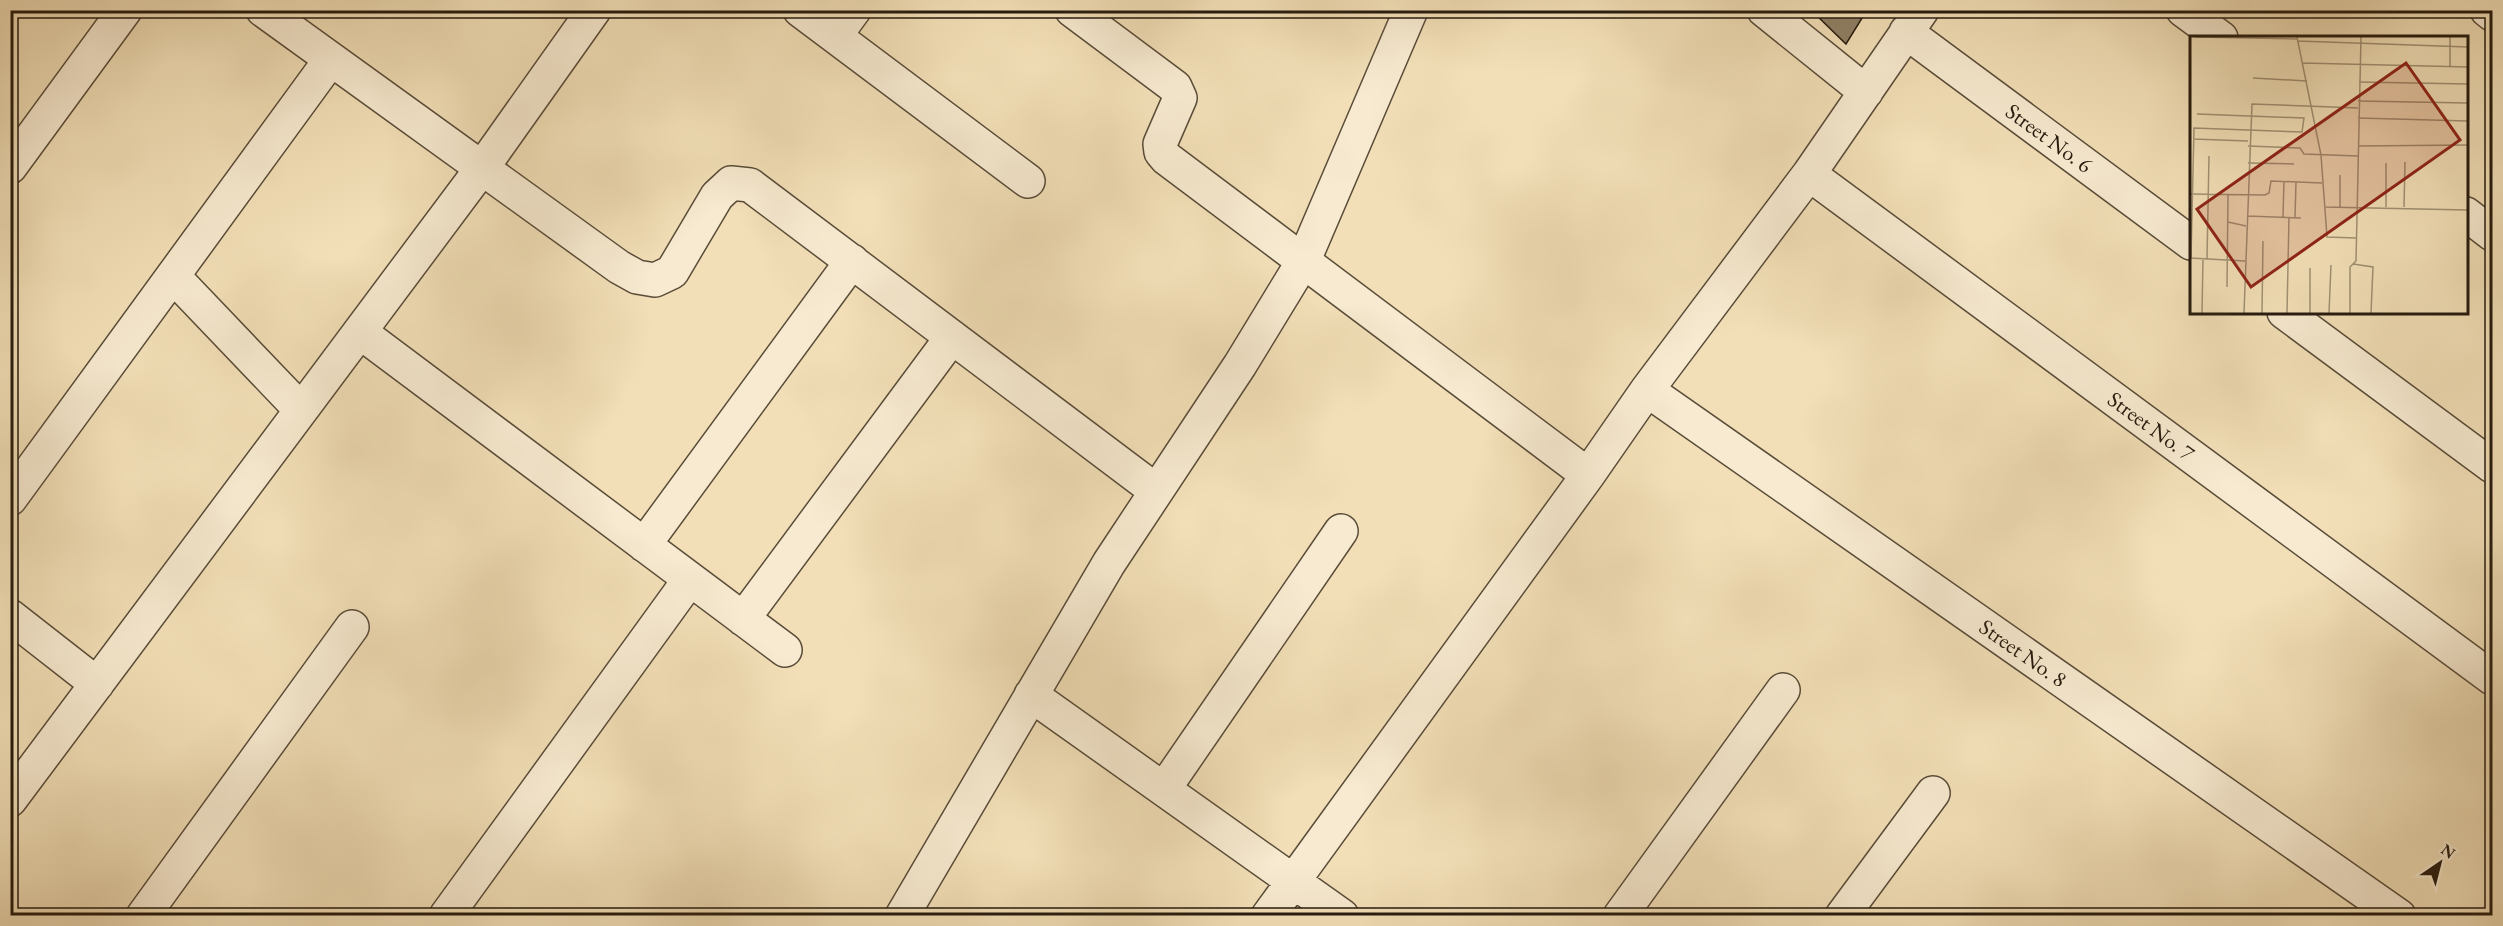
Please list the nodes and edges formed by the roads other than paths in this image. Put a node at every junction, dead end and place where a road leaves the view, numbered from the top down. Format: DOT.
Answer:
graph roads {
  1 [pos="125,10"];
  2 [pos="263,10"];
  3 [pos="594,10"];
  4 [pos="800,10"];
  5 [pos="854,10"];
  6 [pos="1072,10"];
  7 [pos="1411,10"];
  8 [pos="1764,10"];
  9 [pos="2183,10"];
  10 [pos="2487,10"];
  11 [pos="2493,14"];
  12 [pos="1914,21"];
  13 [pos="835,36"];
  14 [pos="2218,36"];
  15 [pos="331,59"];
  16 [pos="1866,92"];
  17 [pos="10,166"];
  18 [pos="482,168"];
  19 [pos="1809,174"];
  20 [pos="1028,181"];
  21 [pos="2467,215"];
  22 [pos="2493,234"];
  23 [pos="2190,242"];
  24 [pos="1304,260"];
  25 [pos="852,261"];
  26 [pos="173,276"];
  27 [pos="2287,314"];
  28 [pos="360,332"];
  29 [pos="952,337"];
  30 [pos="1647,390"];
  31 [pos="301,410"];
  32 [pos="2493,466"];
  33 [pos="1588,475"];
  34 [pos="1155,490"];
  35 [pos="10,499"];
  36 [pos="1341,531"];
  37 [pos="645,545"];
  38 [pos="690,579"];
  39 [pos="10,616"];
  40 [pos="743,619"];
  41 [pos="352,627"];
  42 [pos="785,650"];
  43 [pos="2493,678"];
  44 [pos="97,684"];
  45 [pos="1784,690"];
  46 [pos="1031,695"];
  47 [pos="1164,789"];
  48 [pos="1933,793"];
  49 [pos="10,800"];
  50 [pos="1293,881"];
  51 [pos="143,915"];
  52 [pos="446,915"];
  53 [pos="902,915"];
  54 [pos="1268,915"];
  55 [pos="1342,915"];
  56 [pos="1620,915"];
  57 [pos="1842,915"];
  58 [pos="2399,915"];
  1 -- 17 [label="street"];
  2 -- 15 [label="street"];
  3 -- 18 [label="street"];
  4 -- 13 [label="street"];
  5 -- 13 [label="street"];
  6 -- 24 [label="street"];
  7 -- 24 [label="street"];
  8 -- 16 [label="street"];
  9 -- 14 [label="street"];
  10 -- 11 [label="street"];
  12 -- 16 [label="street"];
  12 -- 23 [label="street, Street No. 6"];
  13 -- 20 [label="street"];
  15 -- 18 [label="street"];
  15 -- 26 [label="street"];
  16 -- 19 [label="street"];
  18 -- 25 [label="street"];
  18 -- 28 [label="street"];
  19 -- 30 [label="street"];
  19 -- 43 [label="street, Street No. 7"];
  21 -- 22 [label="street"];
  24 -- 33 [label="street"];
  24 -- 34 [label="street"];
  25 -- 29 [label="street"];
  25 -- 37 [label="street"];
  26 -- 31 [label="street"];
  26 -- 35 [label="street"];
  27 -- 32 [label="street"];
  28 -- 31 [label="street"];
  28 -- 37 [label="street"];
  29 -- 34 [label="street"];
  29 -- 40 [label="street"];
  30 -- 33 [label="street"];
  30 -- 58 [label="street, Street No. 8"];
  31 -- 44 [label="street"];
  33 -- 50 [label="street"];
  34 -- 46 [label="street"];
  36 -- 47 [label="street"];
  37 -- 38 [label="street"];
  38 -- 40 [label="street"];
  38 -- 52 [label="street"];
  39 -- 44 [label="street"];
  40 -- 42 [label="street"];
  41 -- 51 [label="street"];
  44 -- 49 [label="street"];
  45 -- 56 [label="street"];
  46 -- 47 [label="street"];
  46 -- 53 [label="street"];
  47 -- 50 [label="street"];
  48 -- 57 [label="street"];
  50 -- 54 [label="street"];
  50 -- 55 [label="street"];
}
